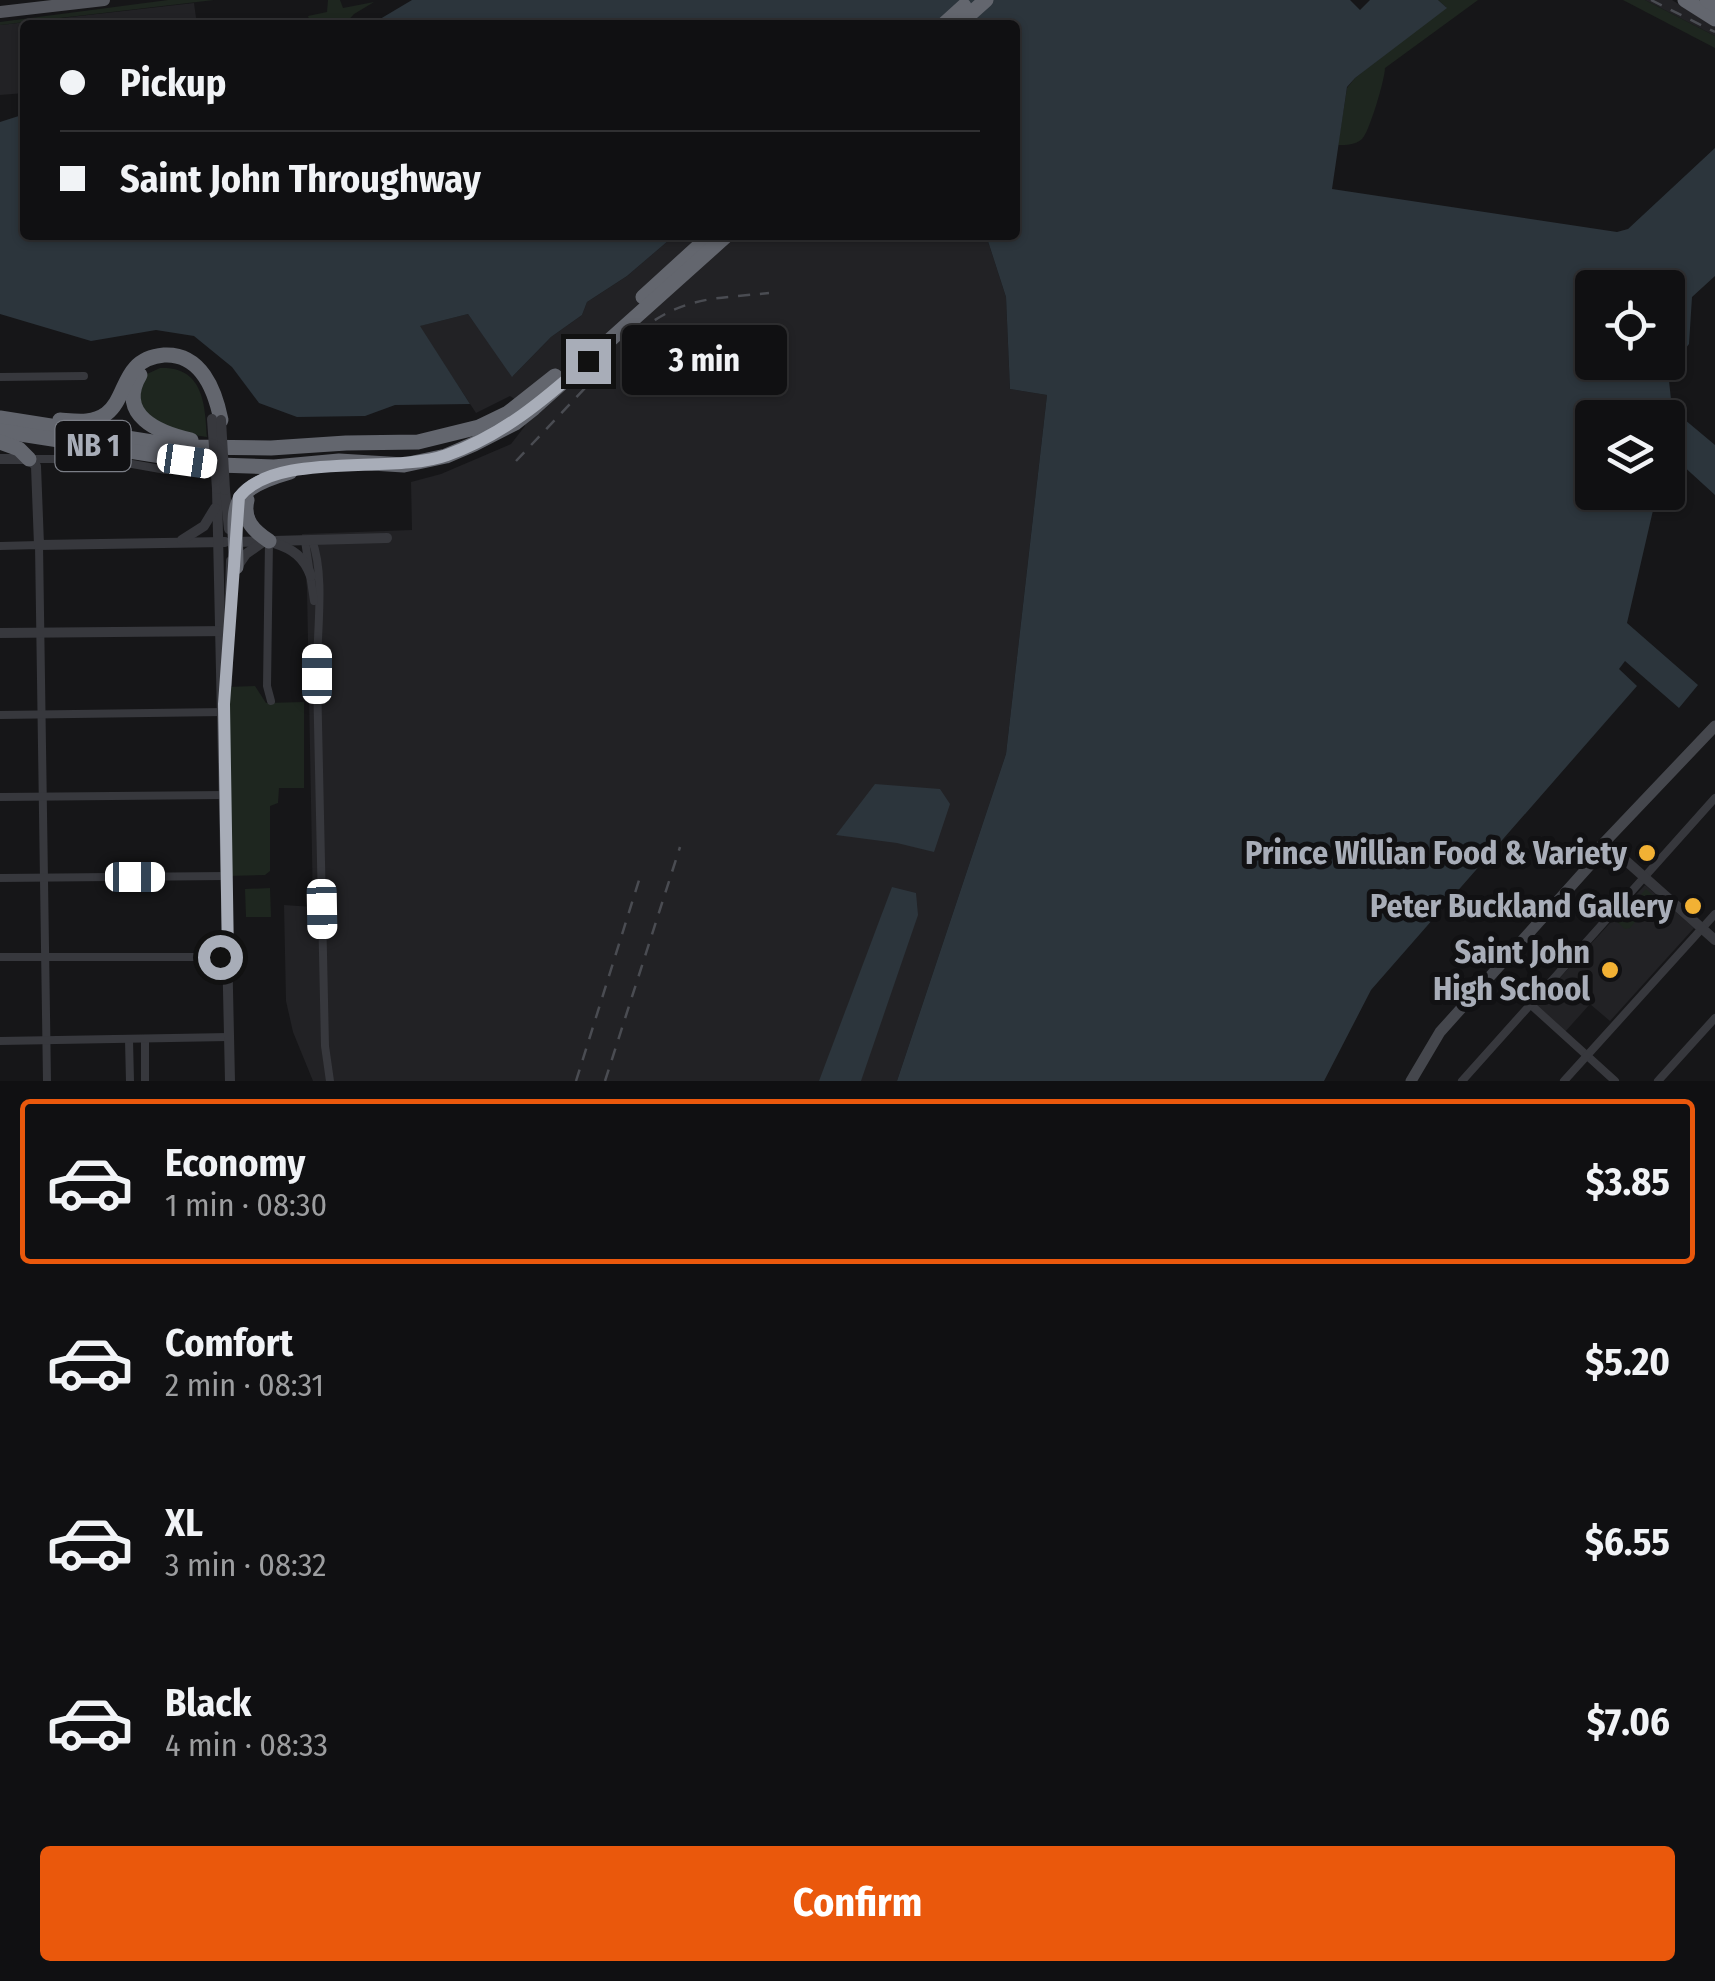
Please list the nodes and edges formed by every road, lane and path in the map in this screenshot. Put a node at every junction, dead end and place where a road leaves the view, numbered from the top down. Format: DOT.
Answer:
graph roads {
  1 [pos="104,0"];
  2 [pos="970,0"];
  3 [pos="986,0"];
  4 [pos="1685,0"];
  5 [pos="1707,0"];
  6 [pos="1715,5"];
  7 [pos="0,12"];
  8 [pos="1715,19"];
  9 [pos="948,20"];
  10 [pos="964,20"];
  11 [pos="705,240"];
  12 [pos="721,240"];
  13 [pos="84,376"];
  14 [pos="0,377"];
  15 [pos="0,417"];
  16 [pos="512,418"];
  17 [pos="216,419"];
  18 [pos="0,431"];
  19 [pos="0,442"];
  20 [pos="474,444"];
  21 [pos="234,449"];
  22 [pos="0,459"];
  23 [pos="29,459"];
  24 [pos="187,461"];
  25 [pos="383,465"];
  26 [pos="166,470"];
  27 [pos="266,479"];
  28 [pos="221,490"];
  29 [pos="217,502"];
  30 [pos="387,538"];
  31 [pos="308,540"];
  32 [pos="176,542"];
  33 [pos="229,542"];
  34 [pos="266,542"];
  35 [pos="38,545"];
  36 [pos="0,546"];
  37 [pos="236,568"];
  38 [pos="311,576"];
  39 [pos="317,615"];
  40 [pos="230,618"];
  41 [pos="225,631"];
  42 [pos="39,632"];
  43 [pos="0,633"];
  44 [pos="271,701"];
  45 [pos="224,708"];
  46 [pos="41,714"];
  47 [pos="0,715"];
  48 [pos="1715,726"];
  49 [pos="225,795"];
  50 [pos="41,796"];
  51 [pos="0,797"];
  52 [pos="1715,798"];
  53 [pos="1606,843"];
  54 [pos="226,876"];
  55 [pos="1644,876"];
  56 [pos="0,878"];
  57 [pos="43,878"];
  58 [pos="1715,914"];
  59 [pos="1702,928"];
  60 [pos="1715,940"];
  61 [pos="45,957"];
  62 [pos="228,957"];
  63 [pos="0,958"];
  64 [pos="1530,1004"];
  65 [pos="1715,1018"];
  66 [pos="229,1037"];
  67 [pos="46,1040"];
  68 [pos="130,1040"];
  69 [pos="145,1040"];
  70 [pos="0,1041"];
  71 [pos="1587,1056"];
  72 [pos="46,1081"];
  73 [pos="130,1081"];
  74 [pos="145,1081"];
  75 [pos="230,1081"];
  76 [pos="330,1081"];
  77 [pos="1411,1081"];
  78 [pos="1462,1081"];
  79 [pos="1564,1081"];
  80 [pos="1615,1081"];
  81 [pos="1658,1081"];
  1 -- 7 [label="main road"];
  2 -- 9 [label="highway"];
  3 -- 10 [label="highway"];
  4 -- 8 [label="highway"];
  5 -- 6 [label="highway"];
  11 -- 16 [label="highway, NB 1"];
  12 -- 16 [label="highway, NB 1"];
  13 -- 14 [label="street"];
  15 -- 17 [label="highway"];
  15 -- 21 [label="highway, NB 1"];
  16 -- 20 [label="highway, NB 1"];
  16 -- 21 [label="highway, NB 1"];
  17 -- 21 [label="highway"];
  17 -- 28 [label="street, bridge"];
  18 -- 24 [label="highway, NB 1"];
  19 -- 23 [label="highway"];
  20 -- 24 [label="highway, NB 1"];
  20 -- 25 [label="highway, NB 1"];
  22 -- 23 [label="street"];
  23 -- 26 [label="street"];
  23 -- 35 [label="street"];
  24 -- 25 [label="highway, NB 1"];
  25 -- 27 [label="highway"];
  27 -- 33 [label="highway"];
  27 -- 34 [label="highway"];
  28 -- 29 [label="street"];
  28 -- 33 [label="street"];
  29 -- 32 [label="street"];
  29 -- 33 [label="street"];
  30 -- 31 [label="street"];
  31 -- 34 [label="street"];
  31 -- 38 [label="street"];
  31 -- 39 [label="street"];
  32 -- 33 [label="street"];
  32 -- 35 [label="street"];
  33 -- 34 [label="street"];
  33 -- 37 [label="highway"];
  33 -- 40 [label="street"];
  33 -- 41 [label="street"];
  34 -- 37 [label="street"];
  34 -- 38 [label="street"];
  34 -- 44 [label="street"];
  35 -- 36 [label="street"];
  35 -- 42 [label="street"];
  37 -- 40 [label="street"];
  38 -- 39 [label="street"];
  39 -- 76 [label="street"];
  40 -- 41 [label="street"];
  41 -- 42 [label="street"];
  41 -- 45 [label="street"];
  42 -- 43 [label="street"];
  42 -- 46 [label="street"];
  45 -- 46 [label="street"];
  45 -- 49 [label="street"];
  46 -- 47 [label="street"];
  46 -- 50 [label="street"];
  48 -- 53 [label="main road"];
  49 -- 50 [label="street"];
  49 -- 54 [label="street"];
  50 -- 51 [label="street"];
  50 -- 57 [label="street"];
  52 -- 55 [label="street"];
  53 -- 55 [label="street"];
  53 -- 77 [label="main road"];
  54 -- 57 [label="street"];
  54 -- 62 [label="street"];
  55 -- 59 [label="street"];
  55 -- 64 [label="street"];
  56 -- 57 [label="street"];
  57 -- 61 [label="street"];
  58 -- 59 [label="street"];
  59 -- 60 [label="street"];
  59 -- 71 [label="street"];
  61 -- 62 [label="street"];
  61 -- 63 [label="street"];
  61 -- 67 [label="street"];
  62 -- 66 [label="street"];
  64 -- 71 [label="street"];
  64 -- 78 [label="street"];
  65 -- 81 [label="street"];
  66 -- 69 [label="street"];
  66 -- 75 [label="street"];
  67 -- 68 [label="street"];
  67 -- 70 [label="street"];
  67 -- 72 [label="street"];
  68 -- 69 [label="street"];
  68 -- 73 [label="street"];
  69 -- 74 [label="street"];
  71 -- 79 [label="street"];
  71 -- 80 [label="street"];
}
